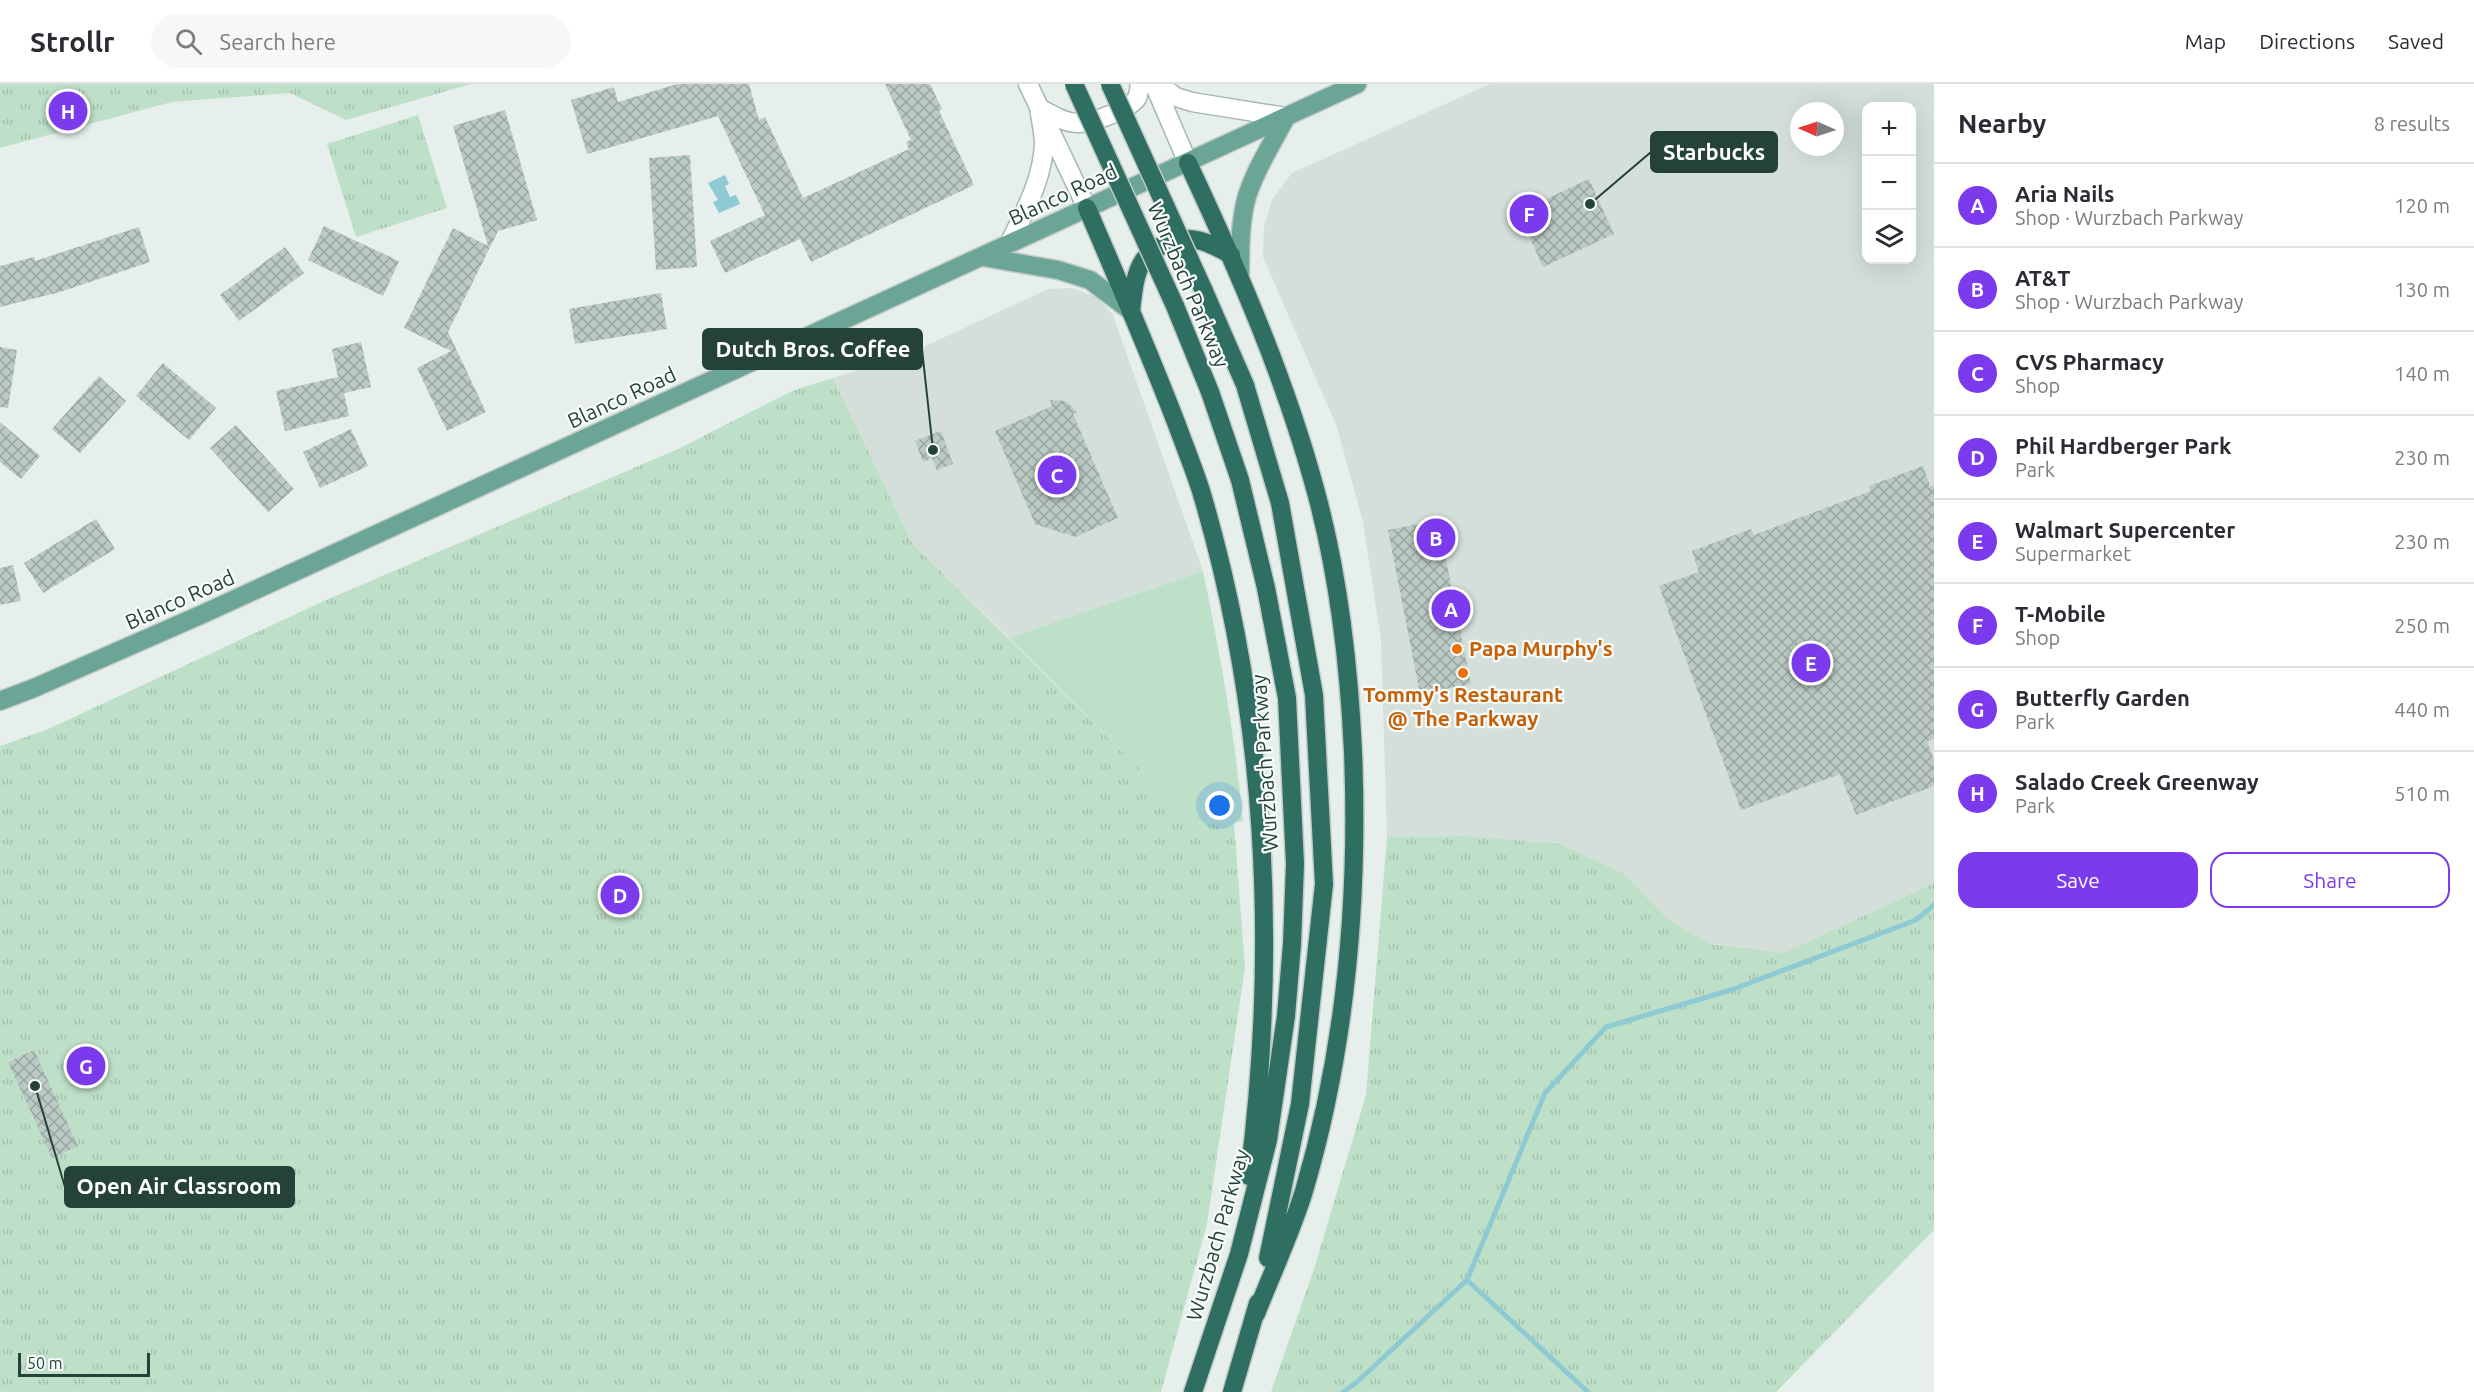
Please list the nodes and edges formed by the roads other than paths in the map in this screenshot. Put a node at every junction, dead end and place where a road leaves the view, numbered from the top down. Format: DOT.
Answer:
graph roads {
  1 [pos="1028,84"];
  2 [pos="1074,84"];
  3 [pos="1110,84"];
  4 [pos="1140,84"];
  5 [pos="1156,84"];
  6 [pos="1357,84"];
  7 [pos="1039,108"];
  8 [pos="1286,117"];
  9 [pos="1188,163"];
  10 [pos="1087,208"];
  11 [pos="1009,244"];
  12 [pos="1231,255"];
  13 [pos="983,257"];
  14 [pos="1240,274"];
  15 [pos="1131,311"];
  16 [pos="0,700"];
  17 [pos="1239,1254"];
  18 [pos="1256,1314"];
  19 [pos="1193,1392"];
  20 [pos="1232,1392"];
  1 -- 7 [label="street"];
  2 -- 17 [label="highway, Wurzbach Parkway, bridge"];
  3 -- 18 [label="highway, Wurzbach Parkway, bridge"];
  4 -- 7 [label="street"];
  5 -- 8 [label="street"];
  5 -- 9 [label="street"];
  6 -- 8 [label="main road, Blanco Road"];
  7 -- 10 [label="street"];
  7 -- 11 [label="street"];
  8 -- 9 [label="main road, Blanco Road"];
  8 -- 14 [label="main road"];
  9 -- 10 [label="main road, Blanco Road"];
  9 -- 12 [label="highway"];
  10 -- 11 [label="main road, Blanco Road"];
  10 -- 15 [label="highway"];
  11 -- 13 [label="main road, Blanco Road"];
  12 -- 14 [label="highway"];
  12 -- 15 [label="highway"];
  13 -- 15 [label="main road"];
  13 -- 16 [label="main road, Blanco Road"];
  14 -- 18 [label="highway"];
  15 -- 17 [label="highway"];
  17 -- 19 [label="highway, Wurzbach Parkway"];
  18 -- 20 [label="highway, Wurzbach Parkway"];
}
